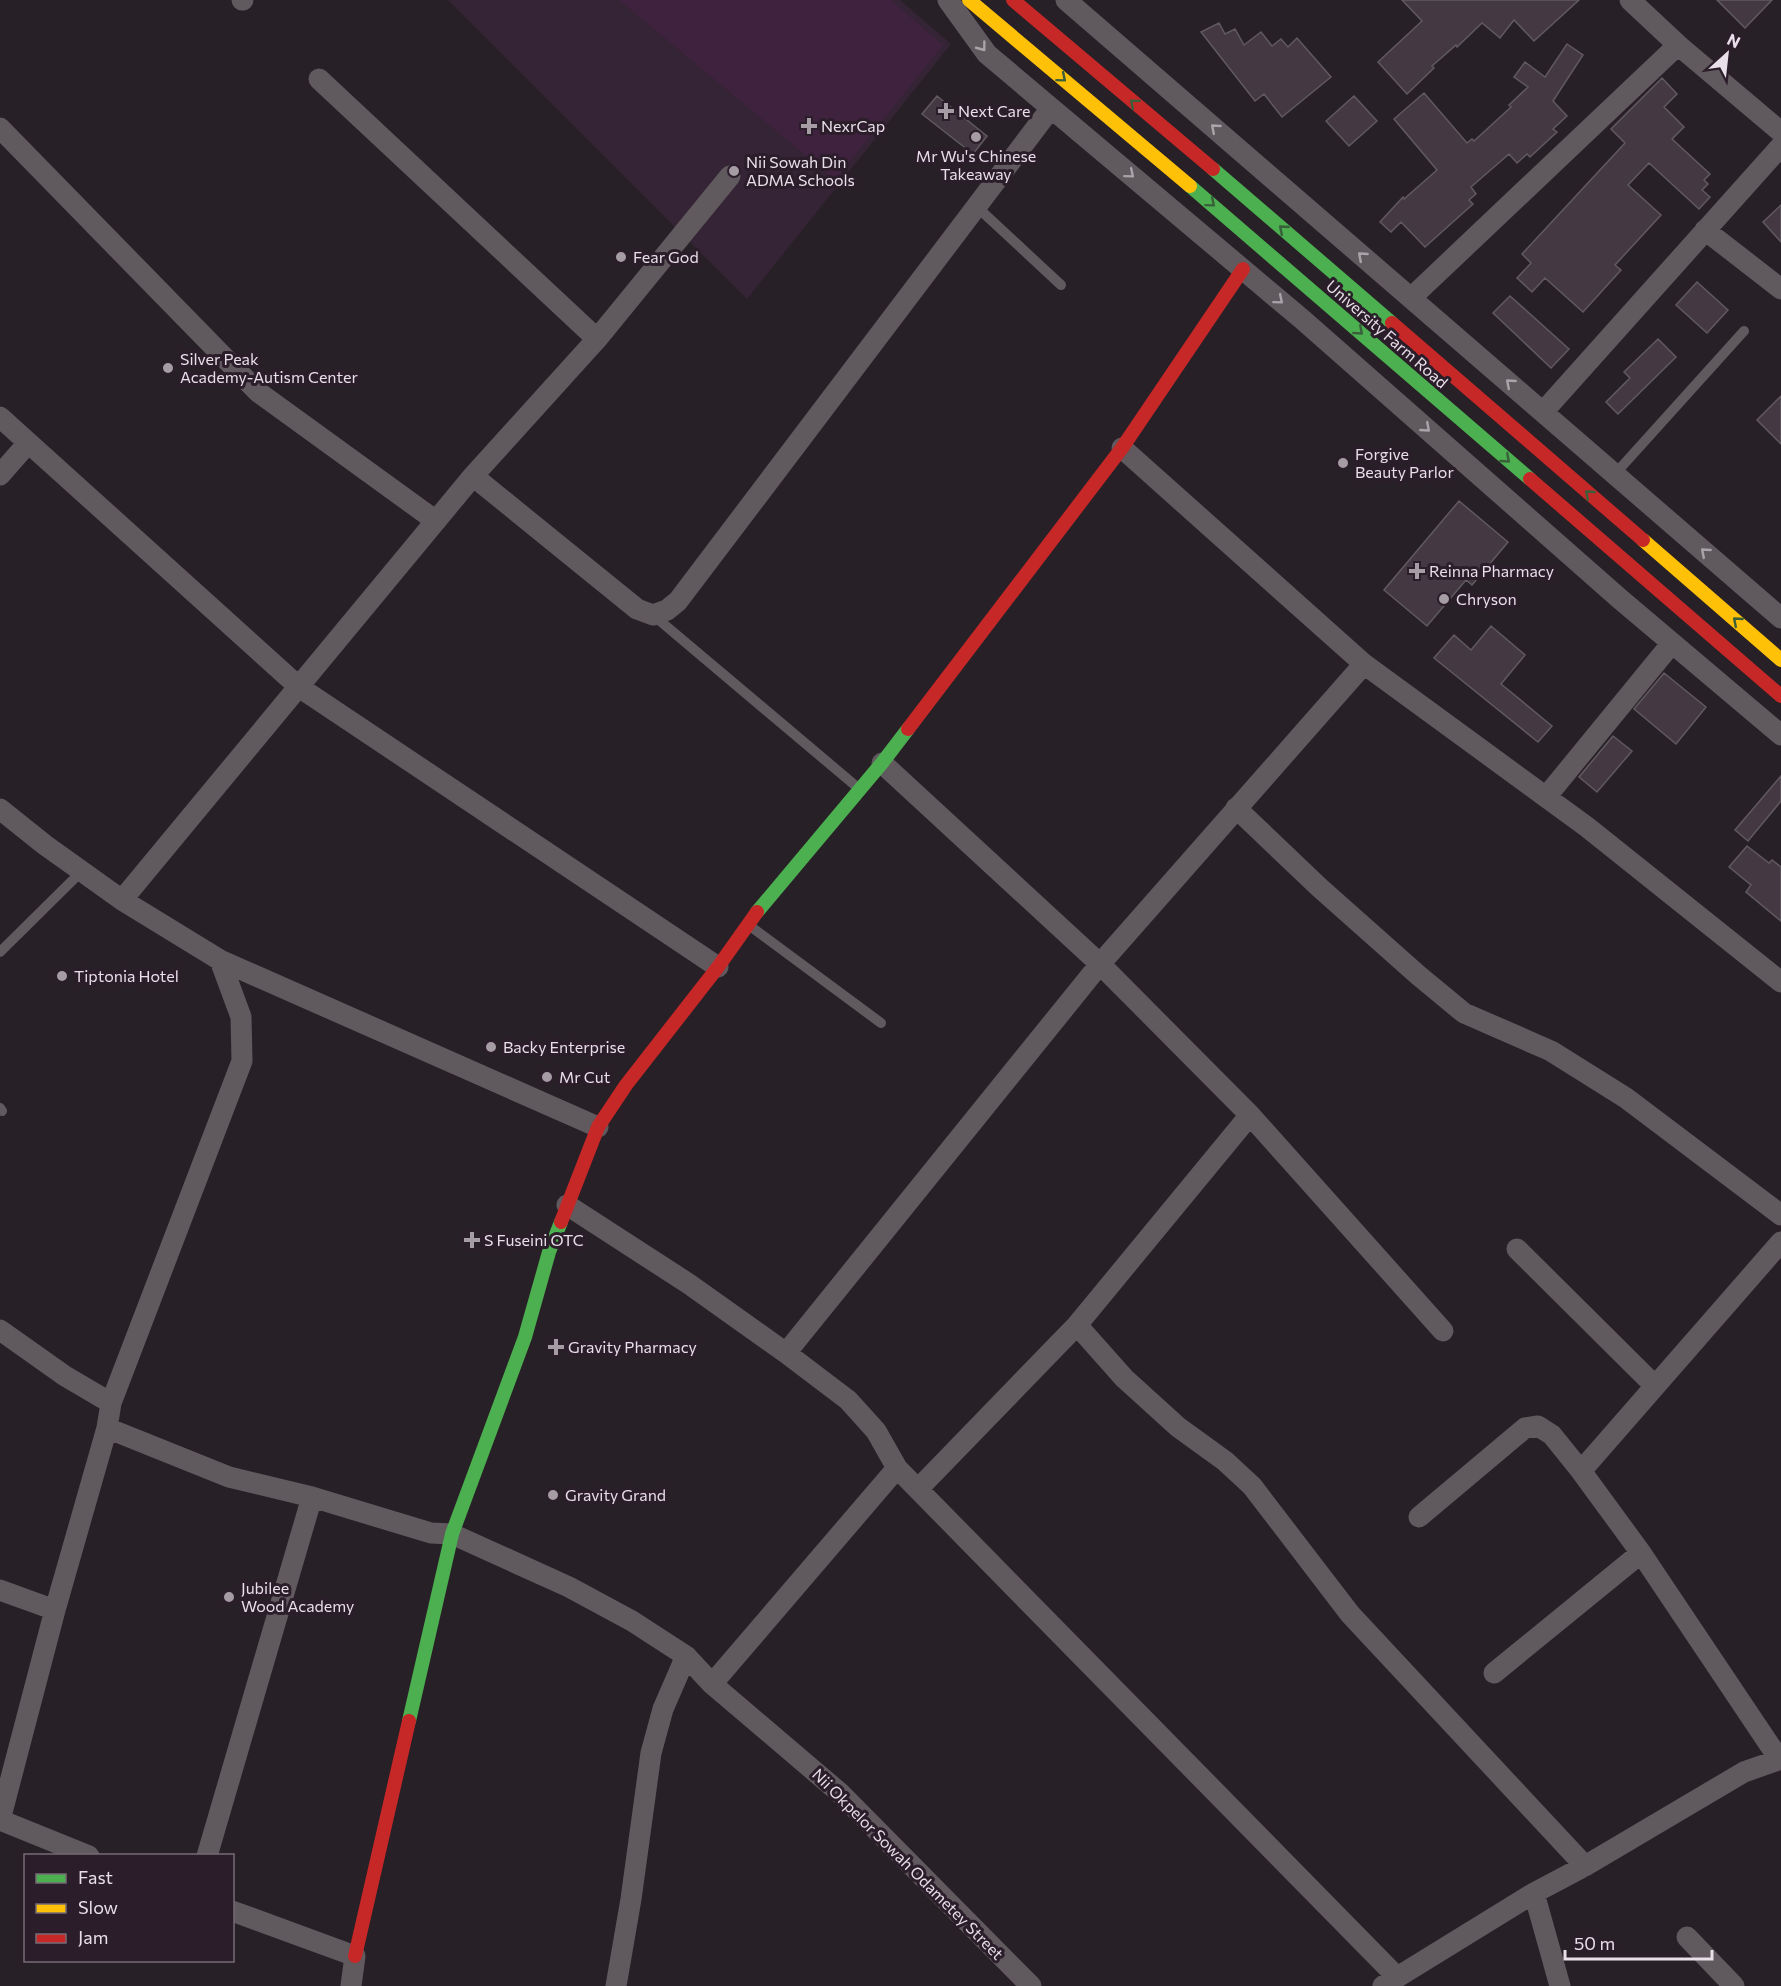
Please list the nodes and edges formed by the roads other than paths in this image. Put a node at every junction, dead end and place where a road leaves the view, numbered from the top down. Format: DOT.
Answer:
graph roads {
  1 [pos="948,0"];
  2 [pos="969,0"];
  3 [pos="1013,0"];
  4 [pos="1630,0"];
  5 [pos="1074,2"];
  6 [pos="1678,45"];
  7 [pos="319,80"];
  8 [pos="1051,108"];
  9 [pos="0,128"];
  10 [pos="1781,132"];
  11 [pos="1781,146"];
  12 [pos="730,176"];
  13 [pos="976,206"];
  14 [pos="1705,230"];
  15 [pos="1243,269"];
  16 [pos="1061,285"];
  17 [pos="1781,289"];
  18 [pos="1411,298"];
  19 [pos="1744,331"];
  20 [pos="597,339"];
  21 [pos="1543,412"];
  22 [pos="0,417"];
  23 [pos="28,443"];
  24 [pos="1122,448"];
  25 [pos="1615,474"];
  26 [pos="0,475"];
  27 [pos="473,477"];
  28 [pos="436,521"];
  29 [pos="653,615"];
  30 [pos="1781,618"];
  31 [pos="1672,643"];
  32 [pos="1781,660"];
  33 [pos="1364,664"];
  34 [pos="299,687"];
  35 [pos="1781,696"];
  36 [pos="1781,735"];
  37 [pos="882,763"];
  38 [pos="860,790"];
  39 [pos="1546,796"];
  40 [pos="1236,808"];
  41 [pos="0,809"];
  42 [pos="82,872"];
  43 [pos="122,900"];
  44 [pos="747,924"];
  45 [pos="0,952"];
  46 [pos="220,960"];
  47 [pos="1100,964"];
  48 [pos="718,967"];
  49 [pos="1781,982"];
  50 [pos="880,1023"];
  51 [pos="1250,1115"];
  52 [pos="598,1127"];
  53 [pos="567,1205"];
  54 [pos="1781,1215"];
  55 [pos="1781,1242"];
  56 [pos="1517,1250"];
  57 [pos="1077,1325"];
  58 [pos="0,1330"];
  59 [pos="1443,1331"];
  60 [pos="786,1353"];
  61 [pos="1655,1386"];
  62 [pos="111,1403"];
  63 [pos="107,1428"];
  64 [pos="897,1468"];
  65 [pos="1581,1471"];
  66 [pos="919,1488"];
  67 [pos="312,1497"];
  68 [pos="1419,1517"];
  69 [pos="452,1534"];
  70 [pos="1641,1553"];
  71 [pos="0,1590"];
  72 [pos="55,1610"];
  73 [pos="686,1656"];
  74 [pos="1494,1673"];
  75 [pos="712,1684"];
  76 [pos="1780,1759"];
  77 [pos="0,1820"];
  78 [pos="84,1854"];
  79 [pos="208,1854"];
  80 [pos="1585,1866"];
  81 [pos="1534,1893"];
  82 [pos="234,1912"];
  83 [pos="1687,1937"];
  84 [pos="355,1956"];
  85 [pos="1390,1981"];
  86 [pos="619,1984"];
  87 [pos="351,1986"];
  88 [pos="1031,1986"];
  89 [pos="1560,1986"];
  90 [pos="1734,1986"];
  1 -- 8 [label="street, one-way"];
  2 -- 35 [label="street, University Farm Road, one-way"];
  32 -- 3 [label="street, University Farm Road, one-way"];
  4 -- 6 [label="street"];
  18 -- 5 [label="street, one-way"];
  6 -- 10 [label="street"];
  6 -- 18 [label="street"];
  7 -- 20 [label="street"];
  8 -- 13 [label="street"];
  8 -- 15 [label="street, one-way"];
  9 -- 28 [label="street"];
  11 -- 14 [label="street"];
  12 -- 20 [label="street"];
  13 -- 16 [label="lane"];
  13 -- 29 [label="street"];
  14 -- 17 [label="street"];
  14 -- 21 [label="street"];
  15 -- 24 [label="street"];
  15 -- 31 [label="street, one-way"];
  21 -- 18 [label="street, one-way"];
  19 -- 25 [label="lane"];
  20 -- 27 [label="street"];
  21 -- 25 [label="street"];
  22 -- 23 [label="street"];
  23 -- 26 [label="street"];
  23 -- 34 [label="street"];
  24 -- 33 [label="street"];
  24 -- 37 [label="street"];
  30 -- 25 [label="street, one-way"];
  27 -- 28 [label="street"];
  27 -- 29 [label="street"];
  28 -- 34 [label="street"];
  29 -- 38 [label="lane"];
  31 -- 36 [label="street"];
  31 -- 39 [label="street"];
  33 -- 39 [label="street"];
  33 -- 40 [label="street"];
  34 -- 43 [label="street"];
  34 -- 48 [label="street"];
  37 -- 38 [label="street"];
  37 -- 47 [label="street"];
  38 -- 44 [label="street"];
  39 -- 49 [label="street"];
  40 -- 47 [label="street"];
  40 -- 54 [label="street"];
  41 -- 42 [label="street"];
  42 -- 43 [label="street"];
  42 -- 45 [label="lane"];
  43 -- 46 [label="street"];
  44 -- 48 [label="street"];
  44 -- 50 [label="lane"];
  46 -- 52 [label="street"];
  46 -- 62 [label="street"];
  47 -- 51 [label="street"];
  47 -- 60 [label="street"];
  48 -- 52 [label="street"];
  51 -- 57 [label="street"];
  51 -- 59 [label="street"];
  52 -- 53 [label="street"];
  53 -- 60 [label="street"];
  53 -- 69 [label="street"];
  55 -- 61 [label="street"];
  56 -- 61 [label="street"];
  57 -- 66 [label="street"];
  57 -- 80 [label="street"];
  58 -- 62 [label="street"];
  60 -- 64 [label="street"];
  61 -- 65 [label="street"];
  62 -- 63 [label="street"];
  63 -- 67 [label="street, Nii Okpelor Sowah Odametey Street"];
  63 -- 72 [label="street"];
  64 -- 66 [label="street"];
  64 -- 75 [label="street"];
  65 -- 68 [label="street"];
  65 -- 70 [label="street"];
  66 -- 85 [label="street"];
  67 -- 69 [label="street, Nii Okpelor Sowah Odametey Street"];
  67 -- 79 [label="street"];
  69 -- 73 [label="street, Nii Okpelor Sowah Odametey Street"];
  69 -- 84 [label="street"];
  70 -- 74 [label="street"];
  70 -- 76 [label="street"];
  71 -- 72 [label="street"];
  72 -- 77 [label="street"];
  73 -- 75 [label="street, Nii Okpelor Sowah Odametey Street"];
  73 -- 86 [label="street"];
  75 -- 88 [label="street, Nii Okpelor Sowah Odametey Street"];
  76 -- 80 [label="street"];
  77 -- 78 [label="street"];
  80 -- 81 [label="street"];
  81 -- 85 [label="street"];
  81 -- 89 [label="street"];
  82 -- 84 [label="street"];
  83 -- 90 [label="street"];
  84 -- 87 [label="street"];
}
